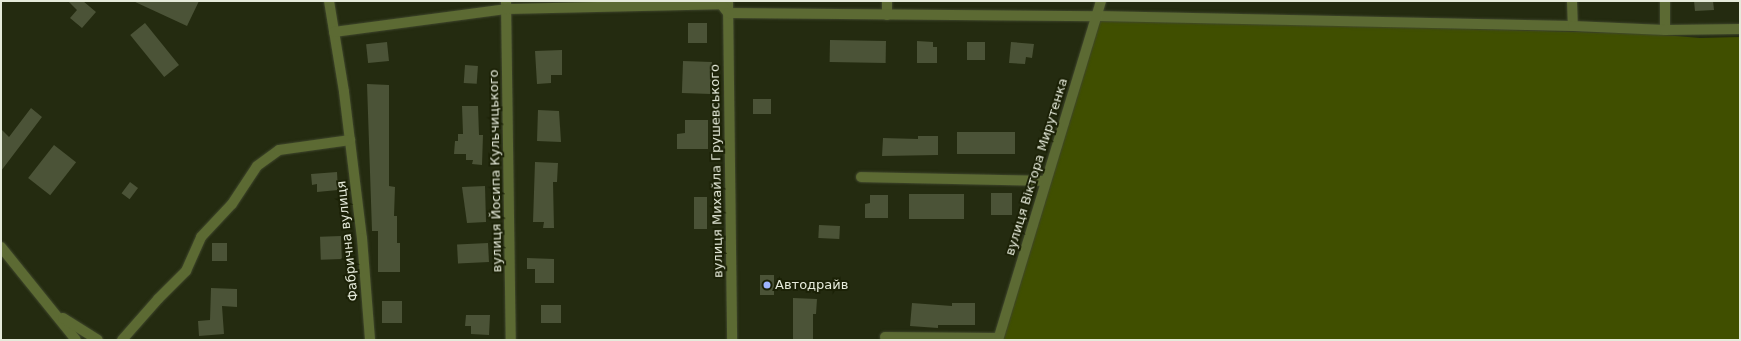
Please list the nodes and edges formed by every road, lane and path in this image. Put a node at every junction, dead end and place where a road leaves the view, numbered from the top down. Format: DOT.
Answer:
graph roads {
  1 [pos="329,1"];
  2 [pos="728,1"];
  3 [pos="887,1"];
  4 [pos="1101,1"];
  5 [pos="1572,1"];
  6 [pos="1665,1"];
  7 [pos="507,5"];
  8 [pos="728,13"];
  9 [pos="887,15"];
  10 [pos="1096,16"];
  11 [pos="1573,26"];
  12 [pos="1740,29"];
  13 [pos="1665,30"];
  14 [pos="334,32"];
  15 [pos="350,140"];
  16 [pos="861,177"];
  17 [pos="1045,181"];
  18 [pos="1,247"];
  19 [pos="56,314"];
  20 [pos="885,337"];
  21 [pos="998,339"];
  22 [pos="76,340"];
  23 [pos="98,340"];
  24 [pos="122,340"];
  25 [pos="370,340"];
  26 [pos="511,340"];
  27 [pos="732,340"];
  1 -- 14 [label="street, Фабрична вулиця"];
  2 -- 8 [label="street, вулиця Михайла Грушевського"];
  3 -- 9 [label="street"];
  4 -- 10 [label="street, вулиця Віктора Мирутенка"];
  5 -- 11 [label="street"];
  6 -- 13 [label="street"];
  7 -- 8 [label="street"];
  7 -- 14 [label="street"];
  7 -- 26 [label="street, вулиця Йосипа Кульчицького"];
  8 -- 9 [label="street"];
  8 -- 27 [label="street, вулиця Михайла Грушевського"];
  9 -- 10 [label="street"];
  10 -- 11 [label="street"];
  10 -- 17 [label="street, вулиця Віктора Мирутенка"];
  11 -- 13 [label="street"];
  12 -- 13 [label="street"];
  14 -- 15 [label="street, Фабрична вулиця"];
  15 -- 24 [label="street"];
  15 -- 25 [label="street, Фабрична вулиця"];
  16 -- 17 [label="street"];
  17 -- 21 [label="street, вулиця Віктора Мирутенка"];
  18 -- 19 [label="street"];
  19 -- 22 [label="street"];
  19 -- 23 [label="street"];
  20 -- 21 [label="street"];
}
